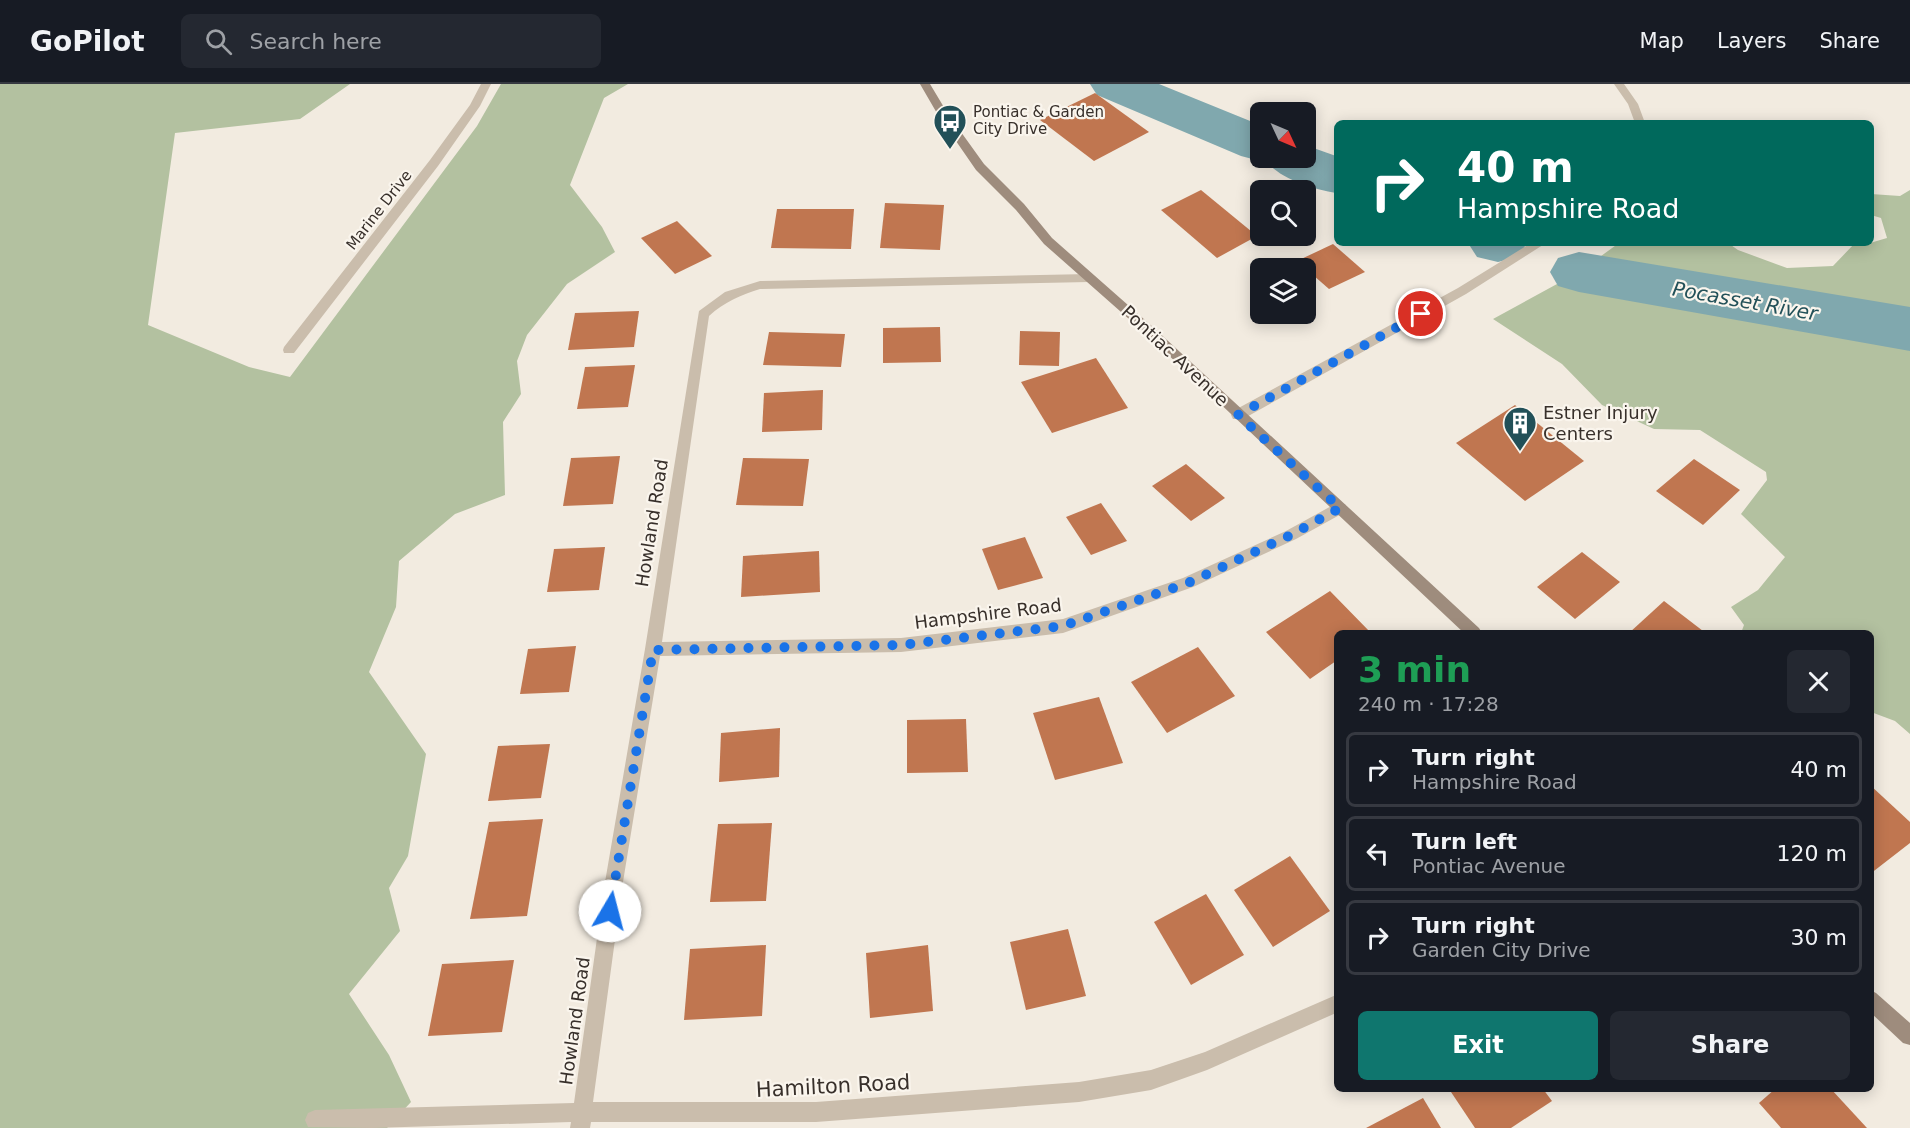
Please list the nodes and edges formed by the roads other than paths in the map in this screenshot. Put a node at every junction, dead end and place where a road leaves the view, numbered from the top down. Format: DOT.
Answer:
graph roads {
  1 [pos="486,84"];
  2 [pos="925,84"];
  3 [pos="1619,84"];
  4 [pos="1639,120"];
  5 [pos="1535,246"];
  6 [pos="1089,278"];
  7 [pos="289,350"];
  8 [pos="1238,415"];
  9 [pos="1340,508"];
  10 [pos="1471,630"];
  11 [pos="653,650"];
  12 [pos="1874,1003"];
  13 [pos="1334,1006"];
  14 [pos="1910,1036"];
  15 [pos="315,1120"];
  16 [pos="581,1120"];
  1 -- 7 [label="street, Marine Drive"];
  2 -- 6 [label="main road, Pontiac Avenue"];
  3 -- 4 [label="street"];
  5 -- 8 [label="street"];
  6 -- 8 [label="main road, Pontiac Avenue"];
  6 -- 11 [label="street, Howland Road"];
  8 -- 9 [label="main road, Pontiac Avenue"];
  9 -- 10 [label="main road, Pontiac Avenue"];
  9 -- 11 [label="street, Hampshire Road"];
  11 -- 16 [label="street, Howland Road"];
  12 -- 14 [label="main road"];
  13 -- 16 [label="street, Hamilton Road"];
  15 -- 16 [label="street, Hamilton Road"];
}
